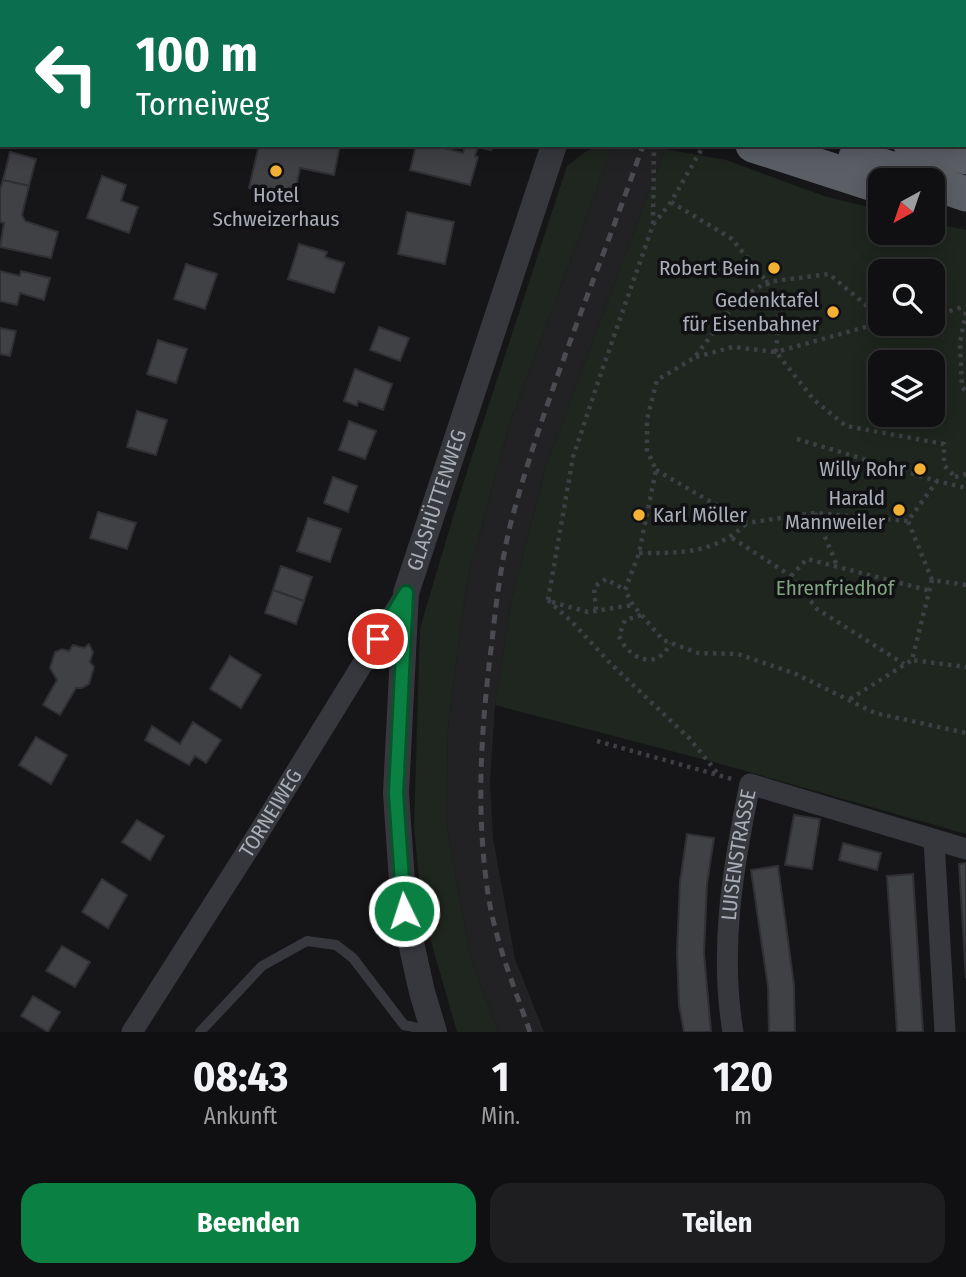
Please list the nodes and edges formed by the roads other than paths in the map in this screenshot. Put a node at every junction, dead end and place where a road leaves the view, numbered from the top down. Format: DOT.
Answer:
graph roads {
  1 [pos="553,147"];
  2 [pos="759,147"];
  3 [pos="833,147"];
  4 [pos="920,147"];
  5 [pos="966,157"];
  6 [pos="891,168"];
  7 [pos="868,182"];
  8 [pos="945,187"];
  9 [pos="966,194"];
  10 [pos="945,204"];
  11 [pos="966,209"];
  12 [pos="406,593"];
  13 [pos="934,840"];
  14 [pos="966,849"];
  15 [pos="132,1032"];
  16 [pos="201,1032"];
  17 [pos="434,1032"];
  18 [pos="733,1032"];
  19 [pos="945,1032"];
  1 -- 12 [label="street, GLASHÜTTENWEG"];
  2 -- 7 [label="highway"];
  3 -- 6 [label="highway"];
  4 -- 5 [label="highway"];
  8 -- 9 [label="highway"];
  10 -- 11 [label="highway"];
  12 -- 15 [label="street, TORNEIWEG"];
  12 -- 17 [label="street, GLASHÜTTENWEG"];
  13 -- 14 [label="street, LUISENSTRASSE"];
  13 -- 18 [label="street, LUISENSTRASSE"];
  13 -- 19 [label="street"];
  16 -- 17 [label="lane"];
}
